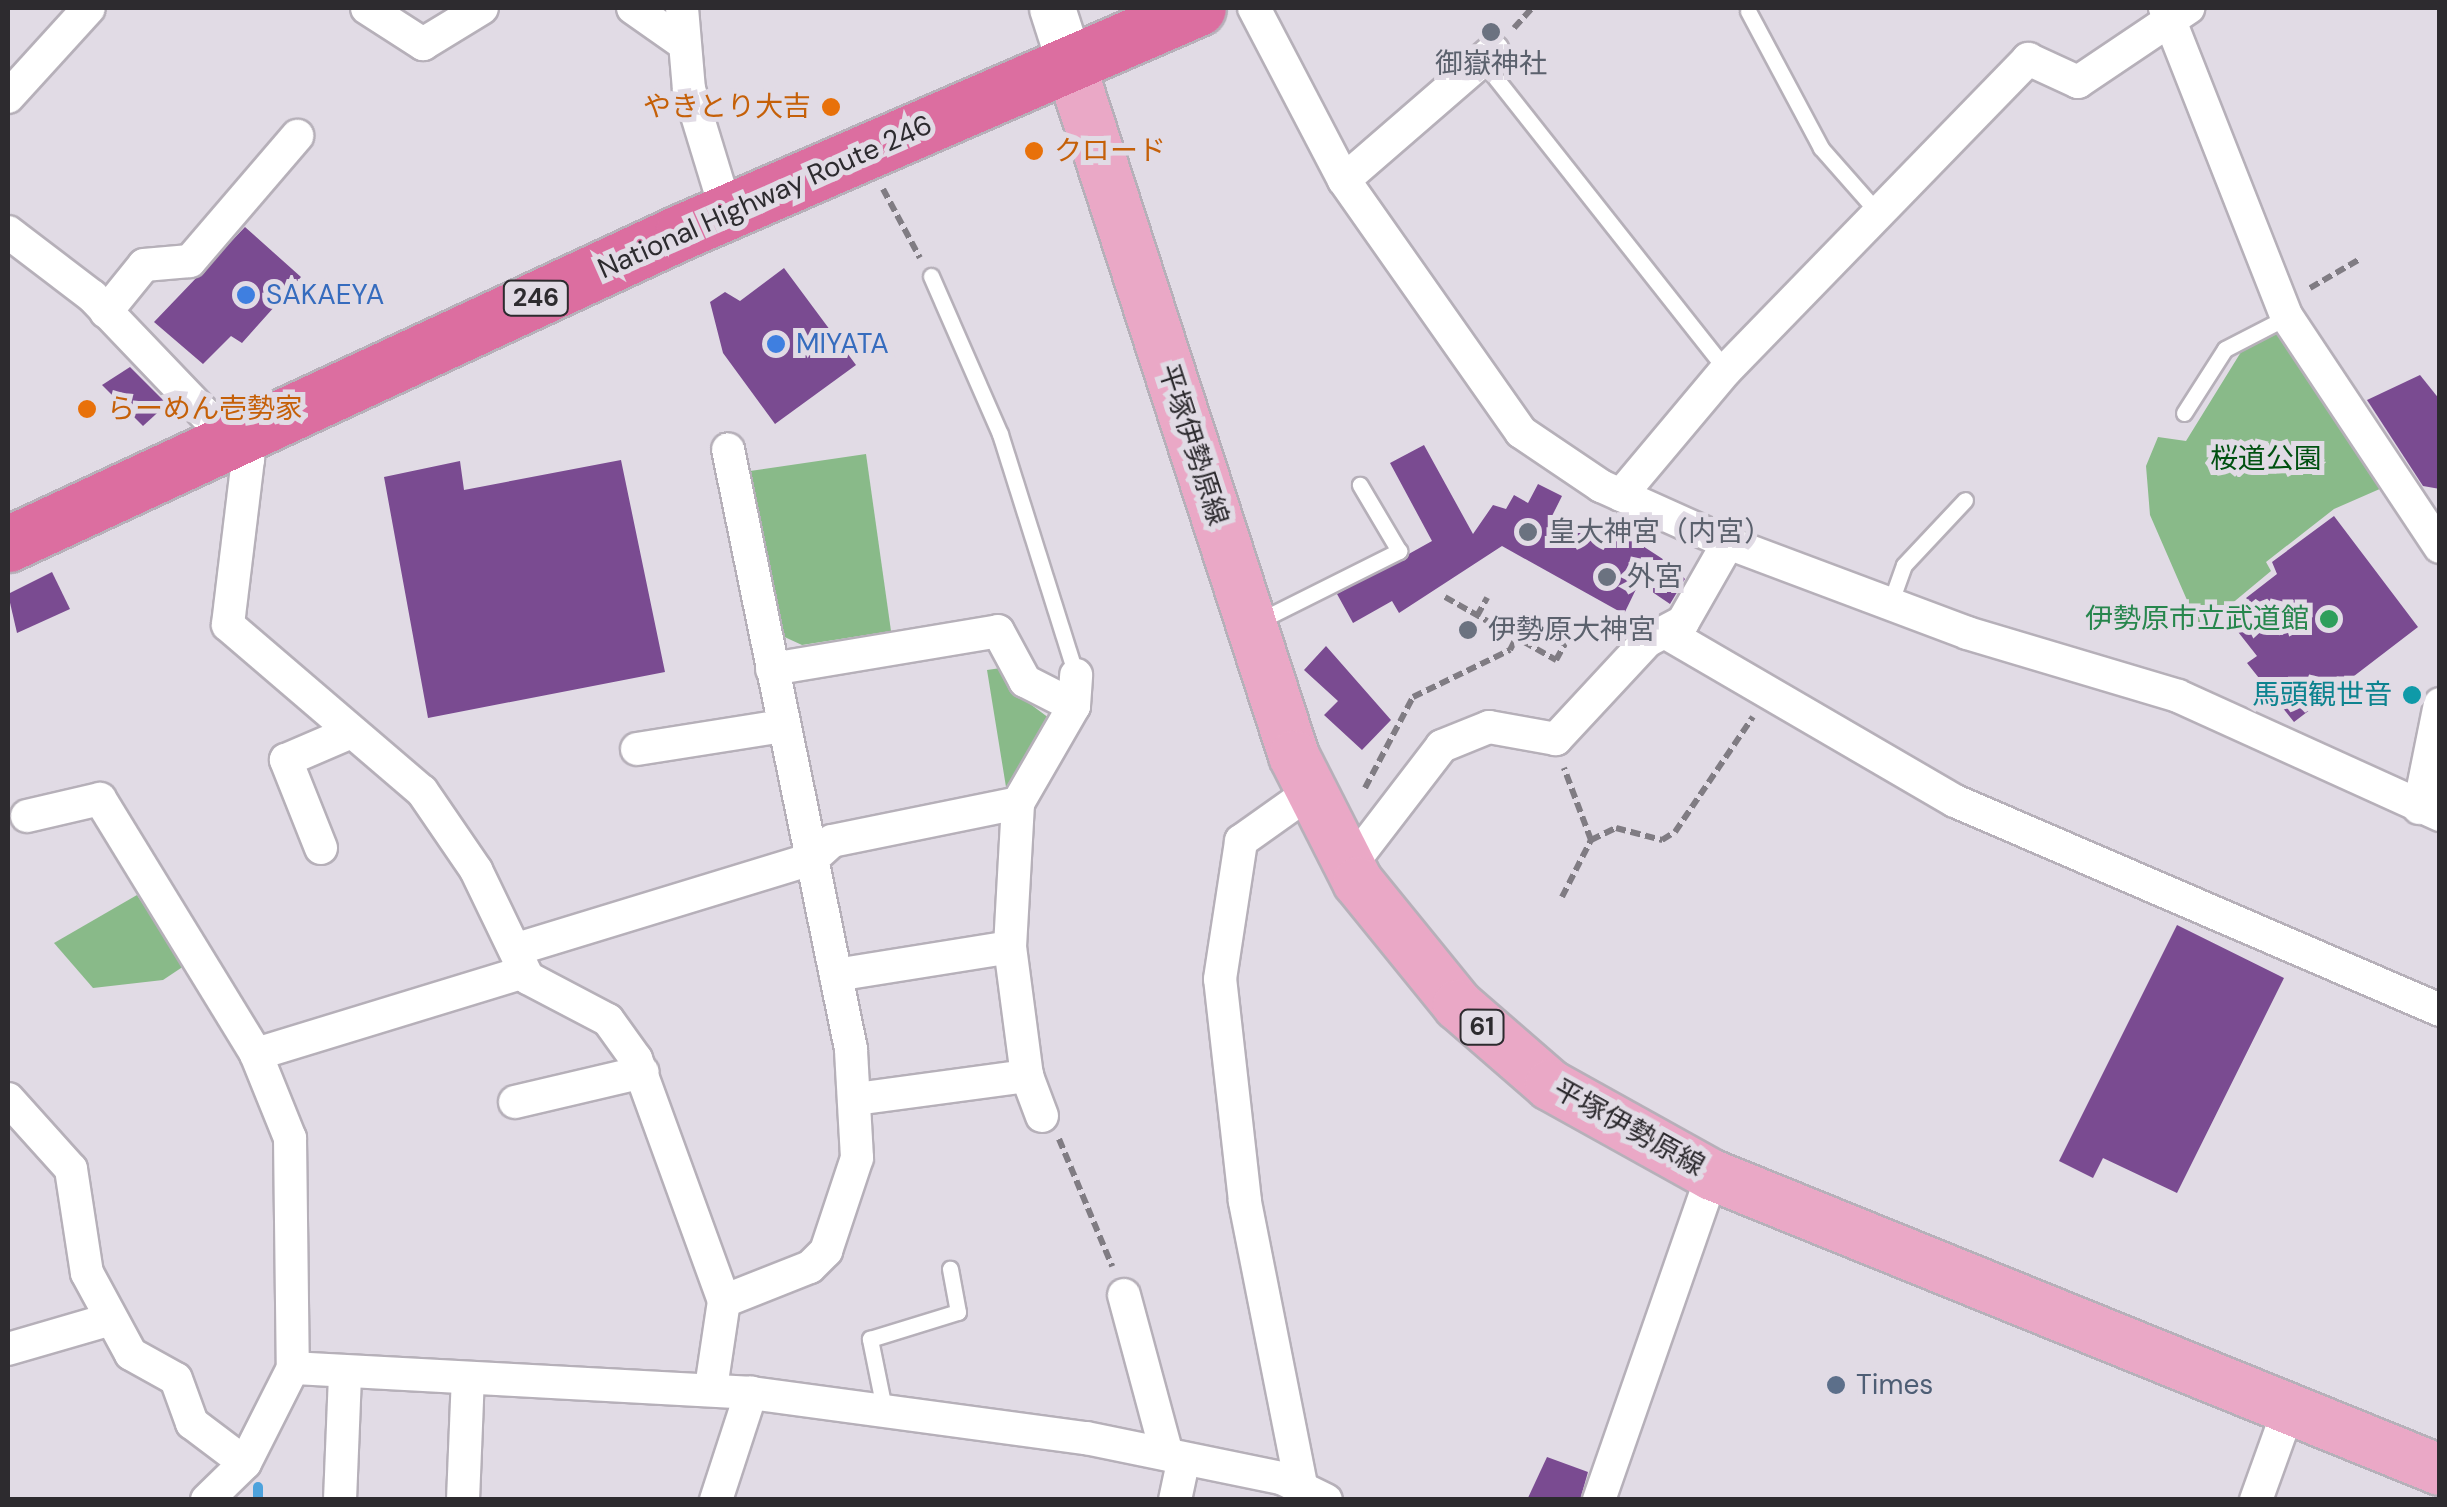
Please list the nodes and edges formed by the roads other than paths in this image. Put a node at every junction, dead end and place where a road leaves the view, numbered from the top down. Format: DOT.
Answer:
graph roads {
  1 [pos="88,8"];
  2 [pos="367,8"];
  3 [pos="482,8"];
  4 [pos="633,8"];
  5 [pos="682,8"];
  6 [pos="1052,8"];
  7 [pos="1198,8"];
  8 [pos="1254,8"];
  9 [pos="1748,11"];
  10 [pos="2176,12"];
  11 [pos="680,41"];
  12 [pos="1488,57"];
  13 [pos="1070,64"];
  14 [pos="8,97"];
  15 [pos="297,136"];
  16 [pos="1344,180"];
  17 [pos="726,213"];
  18 [pos="1880,215"];
  19 [pos="8,232"];
  20 [pos="930,276"];
  21 [pos="2286,310"];
  22 [pos="106,312"];
  23 [pos="1726,370"];
  24 [pos="2184,413"];
  25 [pos="231,438"];
  26 [pos="728,449"];
  27 [pos="1360,486"];
  28 [pos="1621,495"];
  29 [pos="1965,500"];
  30 [pos="1728,543"];
  31 [pos="8,544"];
  32 [pos="2440,548"];
  33 [pos="1890,605"];
  34 [pos="1251,625"];
  35 [pos="1668,634"];
  36 [pos="772,669"];
  37 [pos="1075,691"];
  38 [pos="2440,704"];
  39 [pos="782,726"];
  40 [pos="349,733"];
  41 [pos="637,749"];
  42 [pos="1310,792"];
  43 [pos="1018,803"];
  44 [pos="2429,812"];
  45 [pos="28,816"];
  46 [pos="321,848"];
  47 [pos="812,859"];
  48 [pos="1349,867"];
  49 [pos="1010,947"];
  50 [pos="520,960"];
  51 [pos="836,974"];
  52 [pos="2440,1010"];
  53 [pos="256,1054"];
  54 [pos="643,1072"];
  55 [pos="1027,1076"];
  56 [pos="856,1098"];
  57 [pos="8,1099"];
  58 [pos="515,1102"];
  59 [pos="1042,1116"];
  60 [pos="1712,1176"];
  61 [pos="950,1269"];
  62 [pos="1124,1295"];
  63 [pos="724,1301"];
  64 [pos="112,1318"];
  65 [pos="8,1348"];
  66 [pos="293,1368"];
  67 [pos="345,1373"];
  68 [pos="468,1378"];
  69 [pos="710,1388"];
  70 [pos="751,1393"];
  71 [pos="2288,1411"];
  72 [pos="885,1414"];
  73 [pos="1175,1459"];
  74 [pos="245,1462"];
  75 [pos="2440,1470"];
  76 [pos="1311,1497"];
  77 [pos="207,1500"];
  78 [pos="340,1500"];
  79 [pos="464,1500"];
  80 [pos="716,1500"];
  81 [pos="1175,1500"];
  82 [pos="1600,1500"];
  83 [pos="2256,1500"];
  1 -- 14 [label="street"];
  2 -- 3 [label="street"];
  4 -- 11 [label="street"];
  5 -- 11 [label="street"];
  6 -- 13 [label="street"];
  7 -- 13 [label="highway, National Highway Route 246 / 246"];
  8 -- 16 [label="street"];
  9 -- 18 [label="lane"];
  10 -- 18 [label="street"];
  10 -- 21 [label="street"];
  11 -- 17 [label="street"];
  12 -- 16 [label="street"];
  12 -- 23 [label="lane"];
  13 -- 17 [label="highway, National Highway Route 246 / 246"];
  13 -- 34 [label="main road, 平塚伊勢原線 / 61"];
  15 -- 22 [label="street"];
  16 -- 28 [label="street"];
  17 -- 25 [label="highway, National Highway Route 246 / 246"];
  18 -- 23 [label="street"];
  19 -- 22 [label="street"];
  20 -- 37 [label="lane"];
  21 -- 24 [label="lane"];
  21 -- 32 [label="street"];
  22 -- 25 [label="street"];
  23 -- 28 [label="street"];
  25 -- 31 [label="highway, National Highway Route 246 / 246"];
  25 -- 40 [label="street"];
  26 -- 36 [label="street"];
  27 -- 34 [label="lane"];
  28 -- 30 [label="street"];
  29 -- 33 [label="lane"];
  30 -- 33 [label="street"];
  30 -- 35 [label="street"];
  33 -- 44 [label="street"];
  34 -- 42 [label="main road, 平塚伊勢原線 / 61"];
  35 -- 48 [label="street"];
  35 -- 52 [label="street"];
  36 -- 37 [label="street"];
  36 -- 39 [label="street"];
  37 -- 43 [label="street"];
  38 -- 44 [label="street"];
  39 -- 41 [label="street"];
  39 -- 47 [label="street"];
  40 -- 46 [label="street"];
  40 -- 50 [label="street"];
  42 -- 48 [label="main road, 平塚伊勢原線 / 61"];
  42 -- 76 [label="street"];
  43 -- 47 [label="street"];
  43 -- 49 [label="street"];
  45 -- 53 [label="street"];
  47 -- 50 [label="street"];
  47 -- 51 [label="street"];
  48 -- 60 [label="main road, 平塚伊勢原線 / 61"];
  49 -- 51 [label="street"];
  49 -- 55 [label="street"];
  50 -- 53 [label="street"];
  50 -- 54 [label="street"];
  51 -- 56 [label="street"];
  53 -- 66 [label="street"];
  54 -- 58 [label="street"];
  54 -- 63 [label="street"];
  55 -- 56 [label="street"];
  55 -- 59 [label="street"];
  56 -- 63 [label="street"];
  57 -- 64 [label="street"];
  60 -- 71 [label="main road, 平塚伊勢原線 / 61"];
  60 -- 82 [label="street"];
  61 -- 72 [label="lane"];
  62 -- 73 [label="street"];
  63 -- 69 [label="street"];
  64 -- 65 [label="street"];
  64 -- 74 [label="street"];
  66 -- 67 [label="street"];
  66 -- 74 [label="street"];
  67 -- 68 [label="street"];
  67 -- 78 [label="street"];
  68 -- 69 [label="street"];
  68 -- 79 [label="street"];
  69 -- 70 [label="street"];
  70 -- 72 [label="street"];
  70 -- 80 [label="street"];
  71 -- 75 [label="main road, 平塚伊勢原線 / 61"];
  71 -- 83 [label="street"];
  72 -- 73 [label="street"];
  73 -- 76 [label="street"];
  73 -- 81 [label="street"];
  74 -- 77 [label="street"];
}
